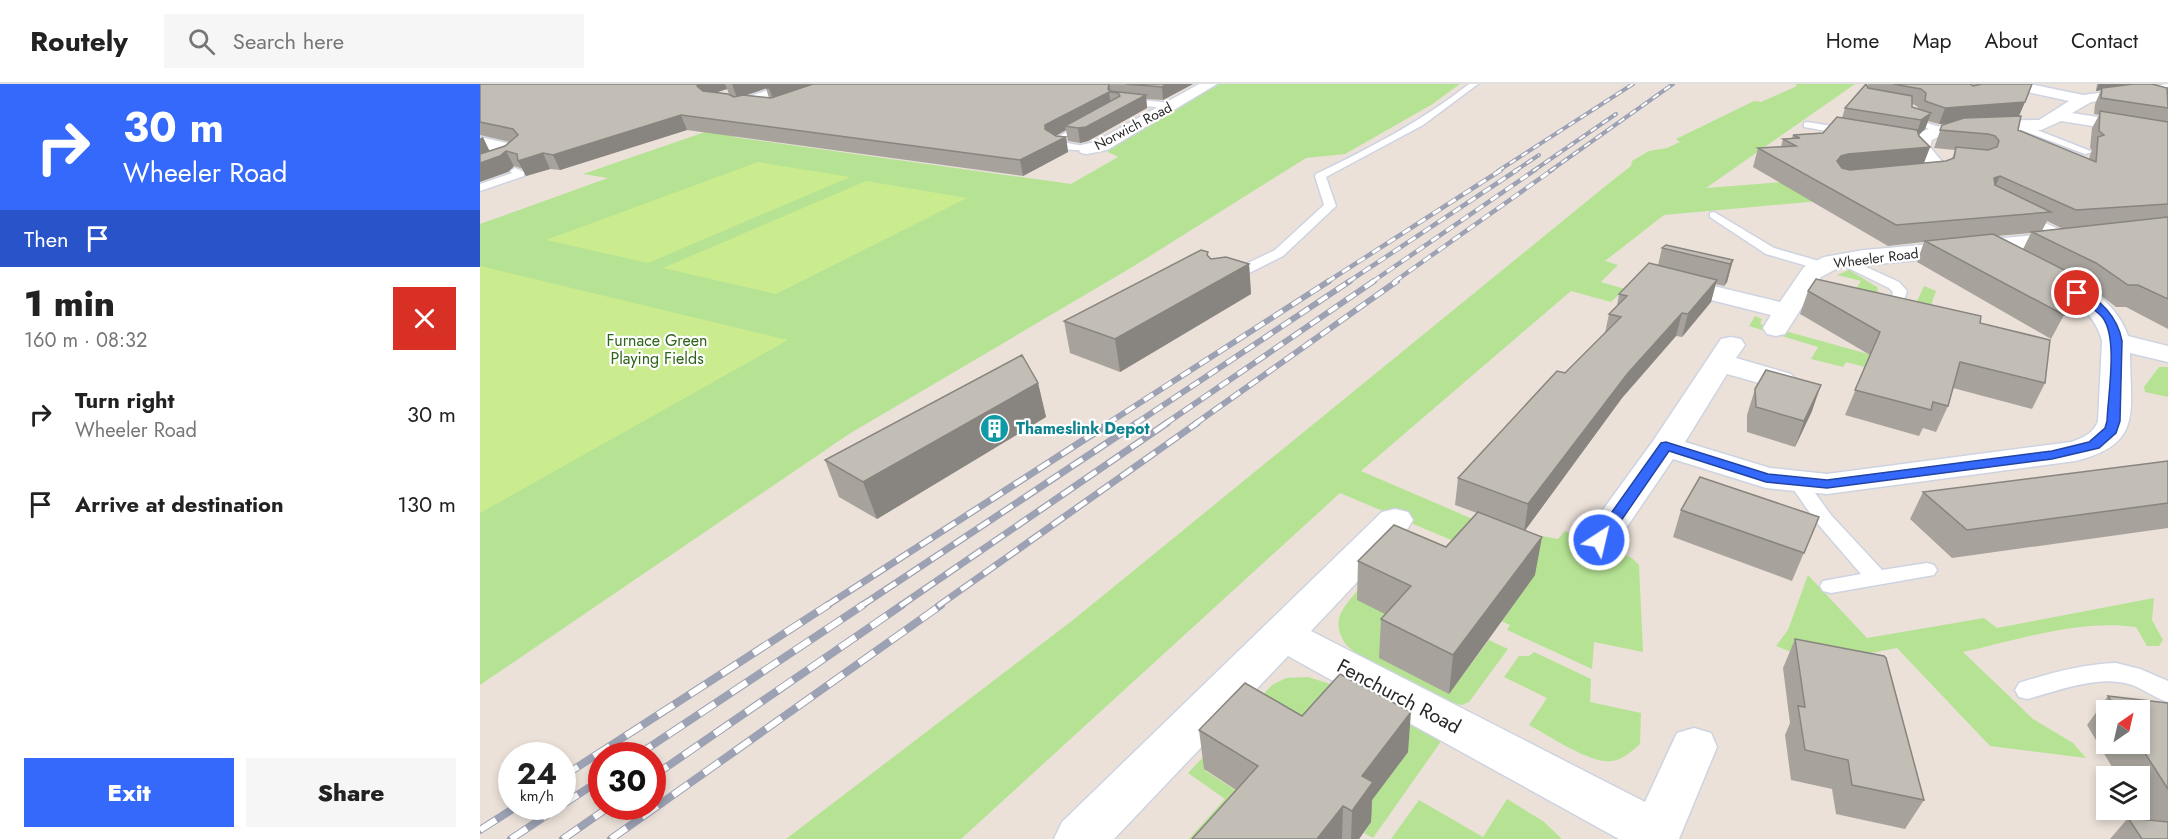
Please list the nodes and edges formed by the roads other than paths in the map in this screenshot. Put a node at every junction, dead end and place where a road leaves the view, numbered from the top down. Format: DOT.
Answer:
graph roads {
  1 [pos="802,84"];
  2 [pos="1210,84"];
  3 [pos="1474,84"];
  4 [pos="2018,85"];
  5 [pos="1999,89"];
  6 [pos="2154,90"];
  7 [pos="2081,99"];
  8 [pos="1115,100"];
  9 [pos="736,104"];
  10 [pos="1171,106"];
  11 [pos="1906,106"];
  12 [pos="768,107"];
  13 [pos="2058,116"];
  14 [pos="1095,120"];
  15 [pos="1807,125"];
  16 [pos="2019,126"];
  17 [pos="1944,130"];
  18 [pos="2168,133"];
  19 [pos="1864,134"];
  20 [pos="480,142"];
  21 [pos="1919,147"];
  22 [pos="1087,149"];
  23 [pos="2088,153"];
  24 [pos="1949,158"];
  25 [pos="480,165"];
  26 [pos="515,171"];
  27 [pos="1886,178"];
  28 [pos="480,188"];
  29 [pos="2011,210"];
  30 [pos="1714,215"];
  31 [pos="2081,238"];
  32 [pos="1989,247"];
  33 [pos="1832,263"];
  34 [pos="1655,279"];
  35 [pos="1218,284"];
  36 [pos="1897,303"];
  37 [pos="2116,341"];
  38 [pos="2168,354"];
  39 [pos="1781,380"];
  40 [pos="1666,446"];
  41 [pos="1798,483"];
  42 [pos="1395,520"];
  43 [pos="1599,540"];
  44 [pos="1927,570"];
  45 [pos="1877,578"];
  46 [pos="1831,586"];
  47 [pos="1283,634"];
  48 [pos="2027,690"];
  49 [pos="2168,693"];
  50 [pos="1695,747"];
  51 [pos="1654,836"];
  52 [pos="1080,839"];
  1 -- 9 [label="street"];
  2 -- 10 [label="street, Norwich Road"];
  3 -- 35 [label="lane"];
  4 -- 5 [label="street"];
  4 -- 7 [label="street"];
  6 -- 7 [label="street"];
  7 -- 13 [label="street"];
  8 -- 10 [label="lane"];
  9 -- 12 [label="lane"];
  10 -- 22 [label="street, Norwich Road"];
  11 -- 17 [label="lane"];
  13 -- 16 [label="street"];
  13 -- 18 [label="street"];
  14 -- 22 [label="lane"];
  15 -- 19 [label="lane"];
  16 -- 17 [label="street"];
  16 -- 23 [label="lane"];
  17 -- 21 [label="street"];
  20 -- 25 [label="street"];
  21 -- 24 [label="street"];
  21 -- 27 [label="street"];
  25 -- 26 [label="street"];
  26 -- 28 [label="lane"];
  29 -- 31 [label="lane"];
  30 -- 33 [label="lane"];
  31 -- 32 [label="street, Wheeler Road"];
  32 -- 33 [label="street, Wheeler Road"];
  32 -- 37 [label="street"];
  33 -- 34 [label="street, Wheeler Road"];
  33 -- 36 [label="lane"];
  37 -- 38 [label="street"];
  37 -- 41 [label="street"];
  39 -- 40 [label="street"];
  40 -- 41 [label="street"];
  40 -- 43 [label="street"];
  41 -- 45 [label="lane"];
  42 -- 47 [label="street"];
  44 -- 45 [label="lane"];
  45 -- 46 [label="lane"];
  47 -- 51 [label="street, Fenchurch Road"];
  47 -- 52 [label="street"];
  48 -- 49 [label="lane"];
  50 -- 51 [label="street, Fenchurch Road"];
}
